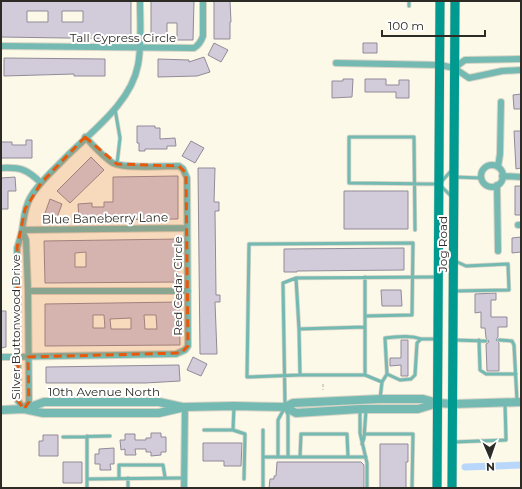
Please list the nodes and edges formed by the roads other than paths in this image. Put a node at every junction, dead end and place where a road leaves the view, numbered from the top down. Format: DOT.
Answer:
graph roads {
  1 [pos="140,1"];
  2 [pos="203,1"];
  3 [pos="409,1"];
  4 [pos="440,1"];
  5 [pos="455,1"];
  6 [pos="409,6"];
  7 [pos="1,46"];
  8 [pos="139,48"];
  9 [pos="521,59"];
  10 [pos="336,63"];
  11 [pos="440,64"];
  12 [pos="454,68"];
  13 [pos="521,70"];
  14 [pos="501,102"];
  15 [pos="115,108"];
  16 [pos="85,138"];
  17 [pos="117,164"];
  18 [pos="454,166"];
  19 [pos="498,167"];
  20 [pos="1,168"];
  21 [pos="502,176"];
  22 [pos="454,177"];
  23 [pos="521,177"];
  24 [pos="481,178"];
  25 [pos="41,183"];
  26 [pos="414,184"];
  27 [pos="439,184"];
  28 [pos="497,185"];
  29 [pos="454,202"];
  30 [pos="188,228"];
  31 [pos="22,230"];
  32 [pos="415,230"];
  33 [pos="498,252"];
  34 [pos="454,261"];
  35 [pos="365,277"];
  36 [pos="413,277"];
  37 [pos="439,277"];
  38 [pos="296,278"];
  39 [pos="28,291"];
  40 [pos="188,291"];
  41 [pos="454,292"];
  42 [pos="365,316"];
  43 [pos="365,327"];
  44 [pos="299,329"];
  45 [pos="438,338"];
  46 [pos="421,339"];
  47 [pos="453,340"];
  48 [pos="479,340"];
  49 [pos="486,340"];
  50 [pos="498,340"];
  51 [pos="28,356"];
  52 [pos="1,357"];
  53 [pos="17,357"];
  54 [pos="387,374"];
  55 [pos="516,374"];
  56 [pos="300,375"];
  57 [pos="365,375"];
  58 [pos="284,376"];
  59 [pos="382,382"];
  60 [pos="380,399"];
  61 [pos="505,402"];
  62 [pos="519,402"];
  63 [pos="438,403"];
  64 [pos="453,404"];
  65 [pos="234,406"];
  66 [pos="185,407"];
  67 [pos="285,408"];
  68 [pos="24,409"];
  69 [pos="363,409"];
  70 [pos="1,410"];
  71 [pos="204,430"];
  72 [pos="233,430"];
  73 [pos="263,430"];
  74 [pos="365,434"];
  75 [pos="87,436"];
  76 [pos="110,436"];
  77 [pos="63,437"];
  78 [pos="452,442"];
  79 [pos="362,444"];
  80 [pos="263,457"];
  81 [pos="278,457"];
  82 [pos="288,457"];
  83 [pos="300,457"];
  84 [pos="348,457"];
  85 [pos="366,457"];
  86 [pos="165,477"];
  87 [pos="119,478"];
  88 [pos="128,478"];
  89 [pos="184,478"];
  90 [pos="87,479"];
  91 [pos="244,479"];
  92 [pos="87,488"];
  93 [pos="128,488"];
  94 [pos="184,488"];
  95 [pos="263,488"];
  96 [pos="367,488"];
  97 [pos="412,488"];
  98 [pos="437,488"];
  99 [pos="452,488"];
  1 -- 8 [label="street, Silver Buttonwood Drive"];
  2 -- 8 [label="street, Tall Cypress Circle"];
  3 -- 6 [label="lane"];
  4 -- 11 [label="main road, Jog Road"];
  5 -- 12 [label="main road, Jog Road"];
  7 -- 8 [label="street, Tall Cypress Circle"];
  8 -- 15 [label="street, Silver Buttonwood Drive"];
  9 -- 12 [label="street"];
  10 -- 11 [label="street"];
  11 -- 12 [label="street"];
  11 -- 27 [label="main road, Jog Road"];
  12 -- 13 [label="street"];
  12 -- 18 [label="main road, Jog Road"];
  14 -- 19 [label="street"];
  15 -- 16 [label="street, Silver Buttonwood Drive"];
  15 -- 17 [label="lane"];
  16 -- 17 [label="street, Red Cedar Circle"];
  16 -- 25 [label="street, Silver Buttonwood Drive"];
  17 -- 30 [label="street, Red Cedar Circle"];
  18 -- 22 [label="main road, Jog Road"];
  18 -- 27 [label="lane"];
  19 -- 21 [label="street"];
  19 -- 24 [label="street"];
  20 -- 25 [label="street"];
  21 -- 23 [label="street"];
  21 -- 28 [label="street"];
  22 -- 24 [label="lane"];
  22 -- 29 [label="main road, Jog Road"];
  24 -- 28 [label="street"];
  25 -- 31 [label="street, Silver Buttonwood Drive"];
  26 -- 26 [label="lane"];
  26 -- 27 [label="lane"];
  26 -- 32 [label="lane"];
  27 -- 29 [label="lane"];
  27 -- 37 [label="main road, Jog Road"];
  28 -- 33 [label="street"];
  29 -- 34 [label="main road, Jog Road"];
  30 -- 31 [label="street, Blue Baneberry Lane"];
  30 -- 40 [label="street, Red Cedar Circle"];
  31 -- 39 [label="street, Silver Buttonwood Drive"];
  31 -- 53 [label="street, Silver Buttonwood Drive"];
  34 -- 41 [label="main road, Jog Road"];
  34 -- 41 [label="lane"];
  35 -- 36 [label="lane"];
  35 -- 38 [label="lane"];
  35 -- 42 [label="lane"];
  36 -- 37 [label="lane"];
  36 -- 42 [label="lane"];
  36 -- 58 [label="lane"];
  37 -- 45 [label="main road, Jog Road"];
  38 -- 44 [label="lane"];
  38 -- 58 [label="lane"];
  39 -- 40 [label="street"];
  39 -- 51 [label="street, Silver Buttonwood Drive"];
  40 -- 51 [label="street, Red Cedar Circle"];
  41 -- 47 [label="main road, Jog Road"];
  42 -- 43 [label="lane"];
  43 -- 44 [label="lane"];
  43 -- 57 [label="lane"];
  44 -- 56 [label="lane"];
  45 -- 46 [label="lane"];
  45 -- 63 [label="main road, Jog Road"];
  46 -- 54 [label="lane"];
  46 -- 54 [label="lane"];
  47 -- 48 [label="lane"];
  47 -- 64 [label="main road, Jog Road"];
  48 -- 49 [label="lane"];
  48 -- 55 [label="lane"];
  50 -- 55 [label="lane"];
  51 -- 53 [label="street, Red Cedar Circle"];
  51 -- 68 [label="street, Silver Buttonwood Drive"];
  52 -- 53 [label="street, Red Cedar Circle"];
  53 -- 68 [label="street, Silver Buttonwood Drive"];
  54 -- 59 [label="lane"];
  55 -- 62 [label="lane"];
  56 -- 57 [label="lane"];
  56 -- 58 [label="lane"];
  57 -- 59 [label="lane"];
  58 -- 67 [label="lane"];
  59 -- 60 [label="lane"];
  60 -- 63 [label="street, 10th Avenue North"];
  60 -- 67 [label="street, 10th Avenue North"];
  61 -- 62 [label="street, 10th Avenue North"];
  61 -- 64 [label="street, 10th Avenue North"];
  61 -- 78 [label="lane"];
  63 -- 64 [label="street, 10th Avenue North"];
  63 -- 69 [label="street, 10th Avenue North"];
  63 -- 98 [label="main road, Jog Road"];
  64 -- 78 [label="main road, Jog Road"];
  65 -- 66 [label="street, 10th Avenue North"];
  65 -- 67 [label="street, 10th Avenue North"];
  65 -- 72 [label="lane"];
  66 -- 68 [label="street, 10th Avenue North"];
  66 -- 68 [label="street, 10th Avenue North"];
  66 -- 89 [label="street"];
  67 -- 69 [label="street, 10th Avenue North"];
  67 -- 81 [label="lane"];
  67 -- 82 [label="lane"];
  68 -- 70 [label="street, 10th Avenue North"];
  69 -- 74 [label="lane"];
  69 -- 79 [label="lane"];
  71 -- 72 [label="lane"];
  72 -- 91 [label="lane"];
  73 -- 80 [label="lane"];
  74 -- 79 [label="lane"];
  74 -- 97 [label="lane"];
  75 -- 76 [label="lane"];
  75 -- 77 [label="lane"];
  75 -- 90 [label="lane"];
  78 -- 99 [label="main road, Jog Road"];
  79 -- 85 [label="lane"];
  80 -- 81 [label="lane"];
  80 -- 95 [label="lane"];
  81 -- 82 [label="lane"];
  82 -- 83 [label="lane"];
  83 -- 84 [label="lane"];
  83 -- 84 [label="lane"];
  84 -- 85 [label="lane"];
  85 -- 96 [label="lane"];
  86 -- 87 [label="lane"];
  86 -- 88 [label="lane"];
  86 -- 89 [label="lane"];
  87 -- 88 [label="lane"];
  87 -- 90 [label="lane"];
  88 -- 93 [label="lane"];
  89 -- 94 [label="street"];
  90 -- 92 [label="lane"];
}
